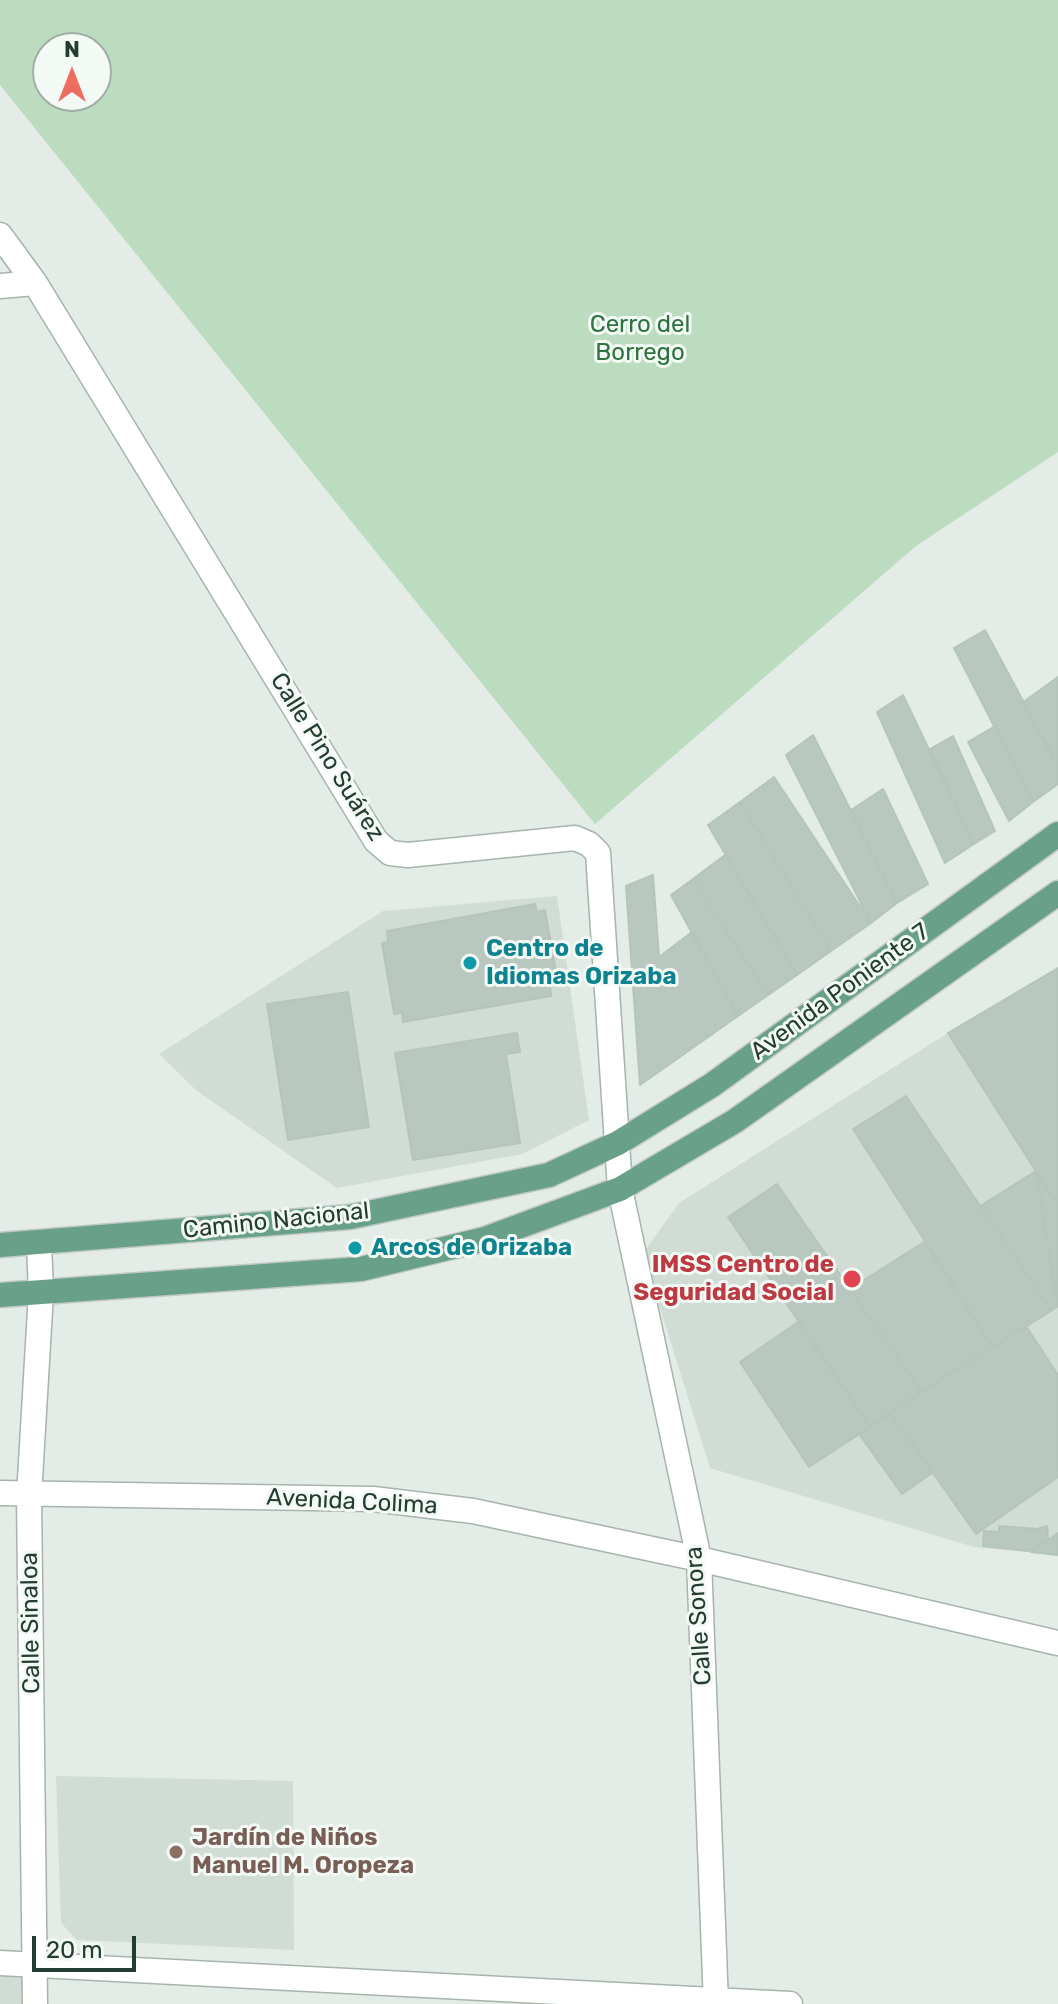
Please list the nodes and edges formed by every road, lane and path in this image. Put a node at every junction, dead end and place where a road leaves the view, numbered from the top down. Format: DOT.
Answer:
graph roads {
  1 [pos="0,235"];
  2 [pos="35,283"];
  3 [pos="0,286"];
  4 [pos="1058,834"];
  5 [pos="1058,893"];
  6 [pos="618,1143"];
  7 [pos="549,1175"];
  8 [pos="620,1189"];
  9 [pos="39,1243"];
  10 [pos="0,1245"];
  11 [pos="41,1293"];
  12 [pos="0,1295"];
  13 [pos="0,1493"];
  14 [pos="29,1496"];
  15 [pos="699,1559"];
  16 [pos="1058,1643"];
  17 [pos="0,1963"];
  18 [pos="35,1964"];
  19 [pos="716,2002"];
  20 [pos="35,2004"];
  21 [pos="790,2004"];
  1 -- 2 [label="street, Calle Pino Suárez"];
  2 -- 3 [label="street"];
  2 -- 6 [label="street, Calle Pino Suárez"];
  4 -- 6 [label="main road, Avenida Poniente 7"];
  5 -- 8 [label="main road, Avenida Poniente 7"];
  6 -- 7 [label="main road, Avenida Poniente 7"];
  6 -- 8 [label="street, Calle Pino Suárez"];
  7 -- 9 [label="main road, Camino Nacional"];
  8 -- 11 [label="main road, Avenida Poniente 7"];
  8 -- 15 [label="street, Calle Sonora"];
  9 -- 10 [label="main road, Camino Nacional"];
  9 -- 11 [label="street, Calle Sinaloa"];
  11 -- 12 [label="main road"];
  11 -- 14 [label="street, Calle Sinaloa"];
  13 -- 14 [label="street, Avenida Colima"];
  14 -- 15 [label="street, Avenida Colima"];
  14 -- 18 [label="street, Calle Sinaloa"];
  15 -- 16 [label="street, Avenida Colima"];
  15 -- 19 [label="street, Calle Sonora"];
  17 -- 18 [label="street"];
  18 -- 19 [label="street"];
  18 -- 20 [label="street, Calle Sinaloa"];
  19 -- 21 [label="street"];
}
